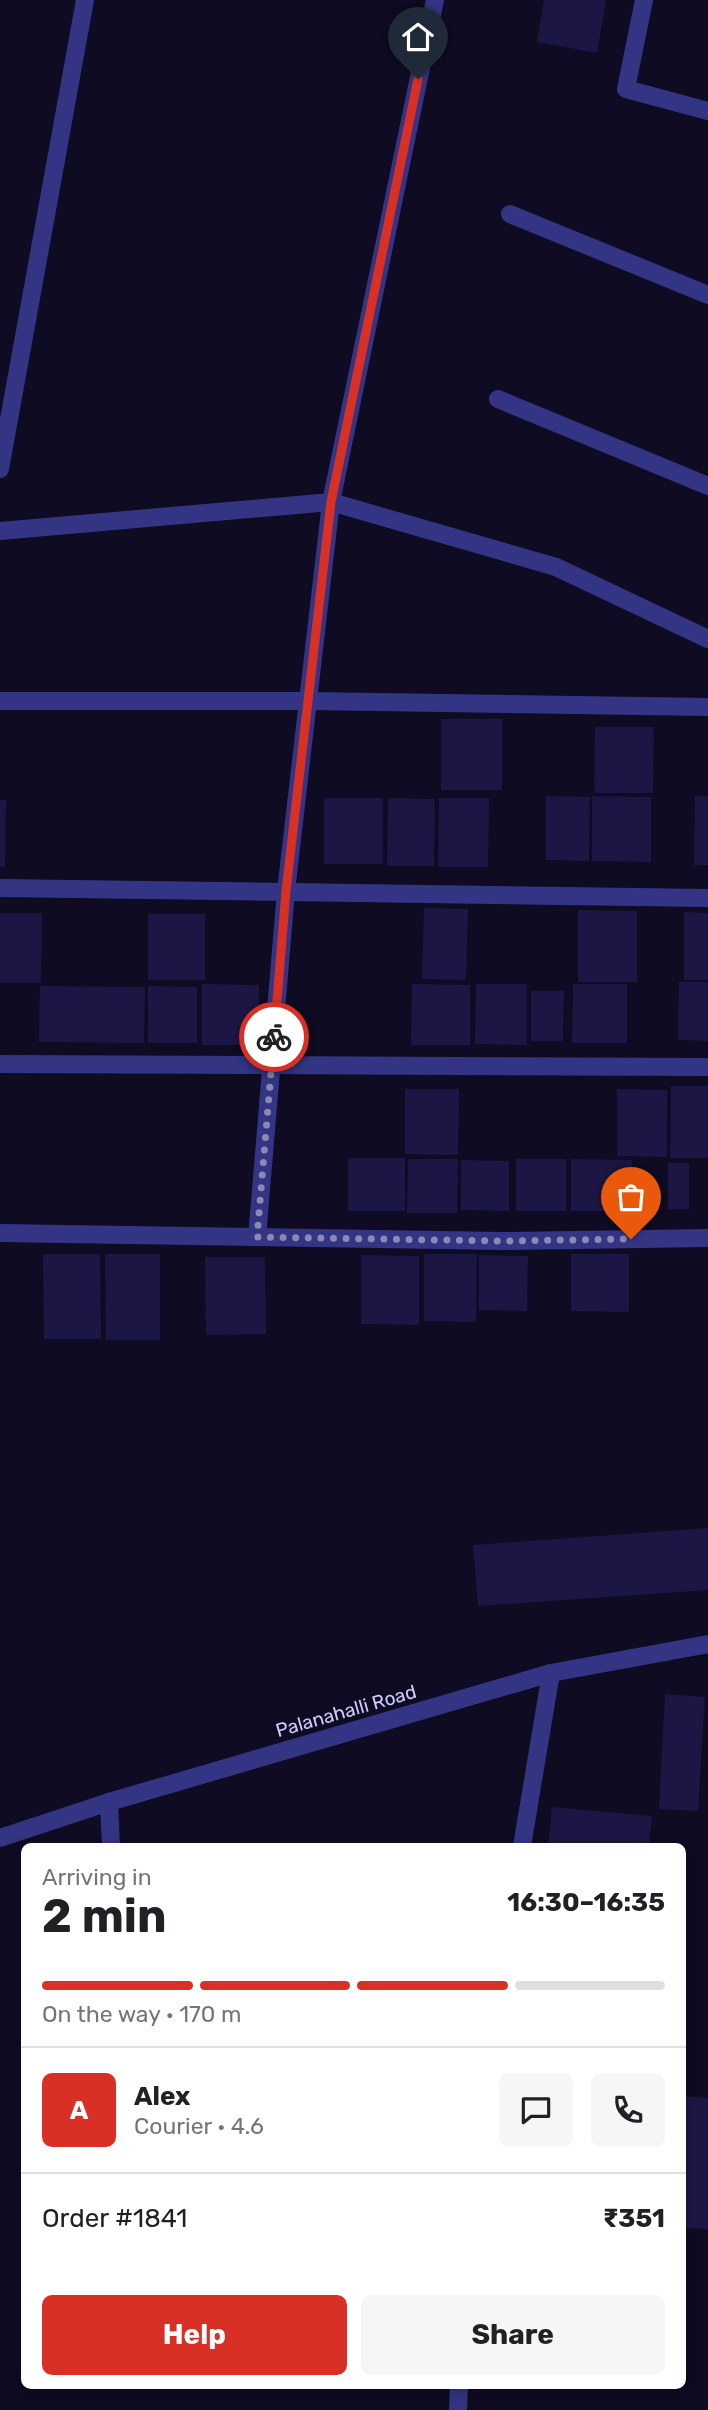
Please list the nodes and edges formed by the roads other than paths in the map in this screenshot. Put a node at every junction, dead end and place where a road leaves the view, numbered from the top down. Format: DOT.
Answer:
graph roads {
  1 [pos="85,0"];
  2 [pos="435,0"];
  3 [pos="644,0"];
  4 [pos="708,111"];
  5 [pos="510,214"];
  6 [pos="708,295"];
  7 [pos="498,398"];
  8 [pos="0,469"];
  9 [pos="708,486"];
  10 [pos="331,502"];
  11 [pos="0,531"];
  12 [pos="708,639"];
  13 [pos="0,701"];
  14 [pos="309,701"];
  15 [pos="708,707"];
  16 [pos="0,888"];
  17 [pos="286,891"];
  18 [pos="708,898"];
  19 [pos="0,1064"];
  20 [pos="271,1064"];
  21 [pos="708,1068"];
  22 [pos="0,1233"];
  23 [pos="257,1237"];
  24 [pos="708,1238"];
  25 [pos="708,1644"];
  26 [pos="551,1673"];
  27 [pos="109,1802"];
  28 [pos="0,1838"];
  29 [pos="111,1843"];
  30 [pos="523,1843"];
  31 [pos="459,2389"];
  32 [pos="458,2410"];
  1 -- 8 [label="street"];
  2 -- 10 [label="street"];
  3 -- 4 [label="street"];
  5 -- 6 [label="street"];
  7 -- 9 [label="street"];
  10 -- 11 [label="street"];
  10 -- 12 [label="street"];
  10 -- 14 [label="street"];
  13 -- 14 [label="street"];
  14 -- 15 [label="street"];
  14 -- 17 [label="street"];
  16 -- 17 [label="street"];
  17 -- 18 [label="street"];
  17 -- 20 [label="street"];
  19 -- 20 [label="street"];
  20 -- 21 [label="street"];
  20 -- 23 [label="street"];
  22 -- 23 [label="street"];
  23 -- 24 [label="street"];
  25 -- 26 [label="street, Palanahalli Road"];
  26 -- 27 [label="street, Palanahalli Road"];
  26 -- 30 [label="street"];
  27 -- 28 [label="street, Palanahalli Road"];
  27 -- 29 [label="street"];
  31 -- 32 [label="street"];
}
